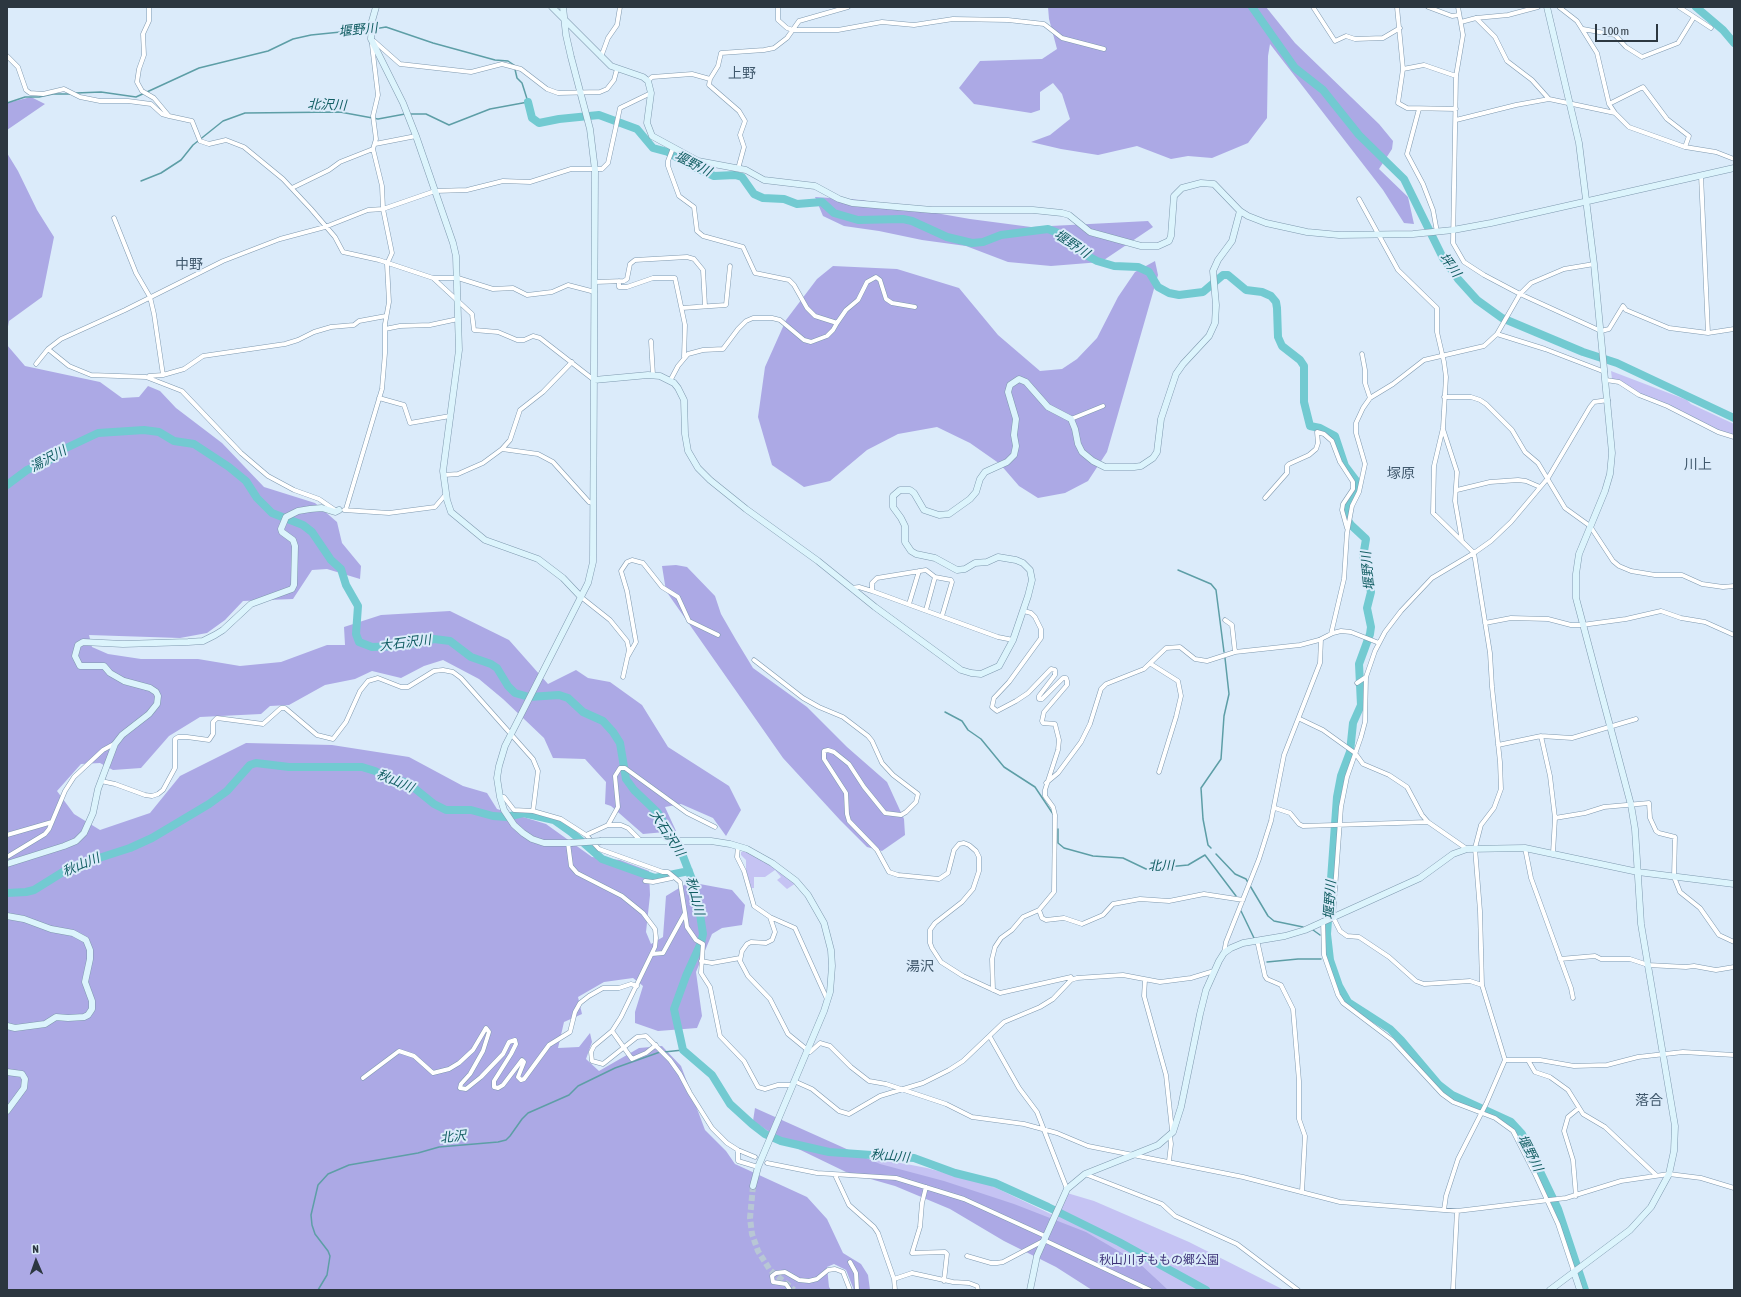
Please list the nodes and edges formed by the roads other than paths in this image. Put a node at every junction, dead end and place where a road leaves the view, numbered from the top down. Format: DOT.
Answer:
graph roads {
  1 [pos="149,7"];
  2 [pos="376,7"];
  3 [pos="552,7"];
  4 [pos="563,7"];
  5 [pos="620,7"];
  6 [pos="778,7"];
  7 [pos="848,7"];
  8 [pos="1313,7"];
  9 [pos="1397,7"];
  10 [pos="1428,7"];
  11 [pos="1458,7"];
  12 [pos="1538,7"];
  13 [pos="1548,7"];
  14 [pos="1559,7"];
  15 [pos="1679,7"];
  16 [pos="1459,16"];
  17 [pos="1694,17"];
  18 [pos="564,18"];
  19 [pos="1476,18"];
  20 [pos="1461,22"];
  21 [pos="1400,28"];
  22 [pos="1711,28"];
  23 [pos="1583,29"];
  24 [pos="793,30"];
  25 [pos="371,39"];
  26 [pos="1104,49"];
  27 [pos="7,56"];
  28 [pos="601,57"];
  29 [pos="618,69"];
  30 [pos="1403,69"];
  31 [pos="1456,76"];
  32 [pos="710,79"];
  33 [pos="648,81"];
  34 [pos="581,92"];
  35 [pos="651,93"];
  36 [pos="1549,99"];
  37 [pos="1570,103"];
  38 [pos="1609,104"];
  39 [pos="1419,109"];
  40 [pos="1456,109"];
  41 [pos="1614,113"];
  42 [pos="169,116"];
  43 [pos="1456,120"];
  44 [pos="416,136"];
  45 [pos="375,144"];
  46 [pos="1685,147"];
  47 [pos="373,149"];
  48 [pos="673,149"];
  49 [pos="1734,159"];
  50 [pos="1734,168"];
  51 [pos="738,169"];
  52 [pos="595,170"];
  53 [pos="1701,175"];
  54 [pos="292,188"];
  55 [pos="435,191"];
  56 [pos="1359,199"];
  57 [pos="1587,202"];
  58 [pos="383,209"];
  59 [pos="1240,211"];
  60 [pos="114,218"];
  61 [pos="326,227"];
  62 [pos="1453,230"];
  63 [pos="1434,232"];
  64 [pos="1380,235"];
  65 [pos="388,264"];
  66 [pos="1594,264"];
  67 [pos="730,266"];
  68 [pos="433,278"];
  69 [pos="458,278"];
  70 [pos="619,281"];
  71 [pos="594,282"];
  72 [pos="594,292"];
  73 [pos="1520,294"];
  74 [pos="150,297"];
  75 [pos="458,300"];
  76 [pos="705,306"];
  77 [pos="915,307"];
  78 [pos="682,308"];
  79 [pos="386,316"];
  80 [pos="458,319"];
  81 [pos="837,323"];
  82 [pos="385,329"];
  83 [pos="1734,329"];
  84 [pos="1601,330"];
  85 [pos="1708,333"];
  86 [pos="1497,334"];
  87 [pos="651,341"];
  88 [pos="48,349"];
  89 [pos="1362,354"];
  90 [pos="1442,356"];
  91 [pos="684,357"];
  92 [pos="572,362"];
  93 [pos="36,364"];
  94 [pos="1605,372"];
  95 [pos="163,375"];
  96 [pos="653,375"];
  97 [pos="146,377"];
  98 [pos="594,380"];
  99 [pos="1606,380"];
  100 [pos="670,381"];
  101 [pos="1444,397"];
  102 [pos="380,398"];
  103 [pos="1370,398"];
  104 [pos="1608,400"];
  105 [pos="1103,406"];
  106 [pos="450,416"];
  107 [pos="1071,420"];
  108 [pos="1443,428"];
  109 [pos="1734,437"];
  110 [pos="502,449"];
  111 [pos="444,475"];
  112 [pos="1548,478"];
  113 [pos="1540,487"];
  114 [pos="1457,490"];
  115 [pos="446,494"];
  116 [pos="1265,498"];
  117 [pos="1354,501"];
  118 [pos="593,503"];
  119 [pos="1344,504"];
  120 [pos="346,509"];
  121 [pos="339,510"];
  122 [pos="1590,526"];
  123 [pos="1348,528"];
  124 [pos="1462,541"];
  125 [pos="1474,553"];
  126 [pos="919,571"];
  127 [pos="936,578"];
  128 [pos="1734,586"];
  129 [pos="852,588"];
  130 [pos="872,591"];
  131 [pos="581,597"];
  132 [pos="909,604"];
  133 [pos="926,610"];
  134 [pos="1024,611"];
  135 [pos="942,616"];
  136 [pos="1225,620"];
  137 [pos="1485,623"];
  138 [pos="1582,625"];
  139 [pos="1331,634"];
  140 [pos="718,635"];
  141 [pos="1734,635"];
  142 [pos="1321,639"];
  143 [pos="1013,640"];
  144 [pos="1380,643"];
  145 [pos="1235,652"];
  146 [pos="628,656"];
  147 [pos="754,660"];
  148 [pos="1151,664"];
  149 [pos="623,677"];
  150 [pos="1366,677"];
  151 [pos="1356,683"];
  152 [pos="1300,718"];
  153 [pos="1636,719"];
  154 [pos="1610,726"];
  155 [pos="511,735"];
  156 [pos="1541,736"];
  157 [pos="115,744"];
  158 [pos="1498,745"];
  159 [pos="1355,753"];
  160 [pos="1160,772"];
  161 [pos="101,781"];
  162 [pos="1046,784"];
  163 [pos="500,797"];
  164 [pos="1631,805"];
  165 [pos="1275,808"];
  166 [pos="533,811"];
  167 [pos="1556,818"];
  168 [pos="52,822"];
  169 [pos="1428,822"];
  170 [pos="1340,824"];
  171 [pos="608,825"];
  172 [pos="715,827"];
  173 [pos="7,835"];
  174 [pos="586,835"];
  175 [pos="640,840"];
  176 [pos="569,843"];
  177 [pos="738,847"];
  178 [pos="1475,848"];
  179 [pos="1525,848"];
  180 [pos="1467,849"];
  181 [pos="1553,853"];
  182 [pos="7,857"];
  183 [pos="7,864"];
  184 [pos="1638,872"];
  185 [pos="672,878"];
  186 [pos="1674,878"];
  187 [pos="645,881"];
  188 [pos="1734,884"];
  189 [pos="1243,900"];
  190 [pos="1038,910"];
  191 [pos="685,913"];
  192 [pos="7,916"];
  193 [pos="770,917"];
  194 [pos="1332,917"];
  195 [pos="1324,921"];
  196 [pos="1257,940"];
  197 [pos="1734,942"];
  198 [pos="1224,953"];
  199 [pos="652,954"];
  200 [pos="740,958"];
  201 [pos="1560,959"];
  202 [pos="701,961"];
  203 [pos="1648,965"];
  204 [pos="1734,966"];
  205 [pos="1214,971"];
  206 [pos="1071,977"];
  207 [pos="1145,980"];
  208 [pos="1482,985"];
  209 [pos="637,986"];
  210 [pos="993,990"];
  211 [pos="1573,998"];
  212 [pos="828,999"];
  213 [pos="7,1026"];
  214 [pos="612,1031"];
  215 [pos="990,1037"];
  216 [pos="656,1045"];
  217 [pos="624,1047"];
  218 [pos="807,1051"];
  219 [pos="1664,1055"];
  220 [pos="1734,1055"];
  221 [pos="1505,1060"];
  222 [pos="1528,1060"];
  223 [pos="7,1072"];
  224 [pos="363,1078"];
  225 [pos="793,1083"];
  226 [pos="902,1090"];
  227 [pos="1579,1108"];
  228 [pos="7,1111"];
  229 [pos="1482,1112"];
  230 [pos="1044,1130"];
  231 [pos="1171,1134"];
  232 [pos="738,1150"];
  233 [pos="1134,1155"];
  234 [pos="755,1157"];
  235 [pos="1169,1161"];
  236 [pos="767,1163"];
  237 [pos="758,1167"];
  238 [pos="1085,1174"];
  239 [pos="1669,1174"];
  240 [pos="835,1175"];
  241 [pos="1656,1175"];
  242 [pos="753,1186"];
  243 [pos="926,1187"];
  244 [pos="1734,1188"];
  245 [pos="1067,1189"];
  246 [pos="1302,1192"];
  247 [pos="1576,1196"];
  248 [pos="1548,1201"];
  249 [pos="1444,1210"];
  250 [pos="1457,1211"];
  251 [pos="1044,1239"];
  252 [pos="968,1256"];
  253 [pos="850,1262"];
  254 [pos="1574,1271"];
  255 [pos="894,1279"];
  256 [pos="944,1281"];
  257 [pos="790,1290"];
  258 [pos="850,1290"];
  259 [pos="857,1290"];
  260 [pos="895,1290"];
  261 [pos="978,1290"];
  262 [pos="1030,1290"];
  263 [pos="1150,1290"];
  264 [pos="1298,1290"];
  265 [pos="1453,1290"];
  266 [pos="1550,1290"];
  267 [pos="1580,1290"];
  1 -- 42 [label="street"];
  2 -- 25 [label="street"];
  3 -- 18 [label="street"];
  4 -- 18 [label="street"];
  5 -- 28 [label="street"];
  6 -- 24 [label="street"];
  7 -- 24 [label="street"];
  8 -- 21 [label="street"];
  9 -- 21 [label="street"];
  10 -- 16 [label="street"];
  11 -- 16 [label="street"];
  12 -- 19 [label="street"];
  13 -- 37 [label="street"];
  14 -- 23 [label="street"];
  15 -- 17 [label="street"];
  16 -- 20 [label="street"];
  17 -- 22 [label="street"];
  17 -- 23 [label="street"];
  18 -- 28 [label="street"];
  18 -- 34 [label="street"];
  19 -- 20 [label="street"];
  19 -- 36 [label="street"];
  20 -- 31 [label="street"];
  21 -- 30 [label="street"];
  23 -- 38 [label="street"];
  24 -- 26 [label="street"];
  24 -- 32 [label="street"];
  25 -- 34 [label="street"];
  25 -- 44 [label="street"];
  25 -- 45 [label="street"];
  27 -- 42 [label="street"];
  28 -- 29 [label="street"];
  29 -- 33 [label="street"];
  29 -- 34 [label="street"];
  30 -- 31 [label="street"];
  30 -- 39 [label="street"];
  31 -- 40 [label="street"];
  32 -- 33 [label="street"];
  32 -- 51 [label="street"];
  33 -- 35 [label="street"];
  34 -- 52 [label="street"];
  35 -- 48 [label="street"];
  35 -- 52 [label="street"];
  36 -- 37 [label="street"];
  36 -- 43 [label="street"];
  37 -- 41 [label="street"];
  37 -- 57 [label="street"];
  38 -- 41 [label="street"];
  38 -- 46 [label="street"];
  39 -- 40 [label="street"];
  39 -- 63 [label="street"];
  40 -- 43 [label="street"];
  41 -- 46 [label="street"];
  42 -- 54 [label="street"];
  43 -- 62 [label="street"];
  44 -- 45 [label="street"];
  44 -- 55 [label="street"];
  45 -- 47 [label="street"];
  46 -- 49 [label="street"];
  47 -- 54 [label="street"];
  47 -- 58 [label="street"];
  48 -- 51 [label="street"];
  48 -- 81 [label="street"];
  50 -- 53 [label="street"];
  51 -- 59 [label="street"];
  52 -- 55 [label="street"];
  52 -- 71 [label="street"];
  53 -- 57 [label="street"];
  53 -- 85 [label="street"];
  54 -- 61 [label="street"];
  55 -- 58 [label="street"];
  55 -- 69 [label="street"];
  56 -- 64 [label="street"];
  57 -- 62 [label="street"];
  57 -- 66 [label="street"];
  58 -- 61 [label="street"];
  58 -- 65 [label="street"];
  59 -- 64 [label="street"];
  59 -- 107 [label="street"];
  60 -- 74 [label="street"];
  61 -- 65 [label="street"];
  61 -- 74 [label="street"];
  62 -- 63 [label="street"];
  62 -- 73 [label="street"];
  63 -- 64 [label="street"];
  64 -- 90 [label="street"];
  65 -- 68 [label="street"];
  65 -- 79 [label="street"];
  66 -- 73 [label="street"];
  66 -- 84 [label="street"];
  67 -- 76 [label="street"];
  68 -- 69 [label="street"];
  68 -- 75 [label="street"];
  69 -- 72 [label="street"];
  69 -- 75 [label="street"];
  70 -- 71 [label="street"];
  70 -- 76 [label="street"];
  70 -- 78 [label="street"];
  71 -- 72 [label="street"];
  72 -- 98 [label="street"];
  73 -- 84 [label="street"];
  73 -- 86 [label="street"];
  74 -- 88 [label="street"];
  74 -- 95 [label="street"];
  75 -- 80 [label="street"];
  75 -- 92 [label="street"];
  76 -- 78 [label="street"];
  77 -- 81 [label="street"];
  78 -- 91 [label="street"];
  79 -- 82 [label="street"];
  79 -- 95 [label="street"];
  80 -- 82 [label="street"];
  80 -- 106 [label="street"];
  81 -- 91 [label="street"];
  82 -- 102 [label="street"];
  83 -- 85 [label="street"];
  84 -- 85 [label="street"];
  84 -- 94 [label="street"];
  86 -- 90 [label="street"];
  86 -- 94 [label="street"];
  87 -- 96 [label="street"];
  88 -- 93 [label="street"];
  88 -- 97 [label="street"];
  89 -- 103 [label="street"];
  90 -- 101 [label="street"];
  90 -- 103 [label="street"];
  91 -- 100 [label="street"];
  92 -- 98 [label="street"];
  92 -- 110 [label="street"];
  94 -- 99 [label="street"];
  95 -- 97 [label="street"];
  96 -- 98 [label="street"];
  96 -- 100 [label="street"];
  97 -- 121 [label="street"];
  98 -- 118 [label="street"];
  99 -- 104 [label="street"];
  99 -- 109 [label="street"];
  100 -- 129 [label="street"];
  101 -- 108 [label="street"];
  101 -- 112 [label="street"];
  102 -- 106 [label="street"];
  102 -- 120 [label="street"];
  103 -- 117 [label="street"];
  104 -- 112 [label="street"];
  104 -- 122 [label="street"];
  105 -- 107 [label="street"];
  106 -- 111 [label="street"];
  107 -- 134 [label="street"];
  108 -- 114 [label="street"];
  108 -- 124 [label="street"];
  110 -- 111 [label="street"];
  110 -- 118 [label="street"];
  111 -- 115 [label="street"];
  112 -- 113 [label="street"];
  112 -- 122 [label="street"];
  113 -- 114 [label="street"];
  113 -- 125 [label="street"];
  114 -- 124 [label="street"];
  115 -- 120 [label="street"];
  115 -- 131 [label="street"];
  116 -- 119 [label="street"];
  117 -- 119 [label="street"];
  117 -- 123 [label="street"];
  118 -- 131 [label="street"];
  119 -- 123 [label="street"];
  120 -- 121 [label="street"];
  121 -- 157 [label="street"];
  122 -- 128 [label="street"];
  122 -- 138 [label="street"];
  123 -- 139 [label="street"];
  124 -- 125 [label="street"];
  125 -- 137 [label="street"];
  125 -- 144 [label="street"];
  126 -- 127 [label="street"];
  126 -- 130 [label="street"];
  126 -- 132 [label="street"];
  127 -- 133 [label="street"];
  127 -- 135 [label="street"];
  129 -- 130 [label="street"];
  129 -- 143 [label="street"];
  130 -- 132 [label="street"];
  131 -- 146 [label="street"];
  131 -- 155 [label="street"];
  132 -- 133 [label="street"];
  133 -- 135 [label="street"];
  134 -- 143 [label="street"];
  134 -- 162 [label="street"];
  135 -- 143 [label="street"];
  136 -- 145 [label="street"];
  137 -- 138 [label="street"];
  137 -- 158 [label="street"];
  138 -- 141 [label="street"];
  138 -- 154 [label="street"];
  139 -- 142 [label="street"];
  139 -- 144 [label="street"];
  140 -- 146 [label="street"];
  142 -- 145 [label="street"];
  142 -- 152 [label="street"];
  144 -- 150 [label="street"];
  145 -- 148 [label="street"];
  146 -- 149 [label="street"];
  147 -- 210 [label="street"];
  148 -- 160 [label="street"];
  148 -- 162 [label="street"];
  150 -- 151 [label="street"];
  150 -- 159 [label="street"];
  152 -- 159 [label="street"];
  152 -- 165 [label="street"];
  153 -- 154 [label="street"];
  154 -- 156 [label="street"];
  154 -- 164 [label="street"];
  155 -- 161 [label="street"];
  155 -- 163 [label="street"];
  155 -- 166 [label="street"];
  156 -- 158 [label="street"];
  156 -- 167 [label="street"];
  157 -- 161 [label="street"];
  157 -- 168 [label="street"];
  158 -- 178 [label="street"];
  159 -- 169 [label="street"];
  159 -- 170 [label="street"];
  161 -- 183 [label="street"];
  162 -- 190 [label="street"];
  163 -- 166 [label="street"];
  163 -- 176 [label="street"];
  164 -- 167 [label="street"];
  164 -- 184 [label="street"];
  164 -- 186 [label="street"];
  165 -- 170 [label="street"];
  165 -- 189 [label="street"];
  166 -- 174 [label="street"];
  167 -- 181 [label="street"];
  168 -- 173 [label="street"];
  168 -- 182 [label="street"];
  169 -- 170 [label="street"];
  169 -- 180 [label="street"];
  170 -- 194 [label="street"];
  171 -- 172 [label="street"];
  171 -- 174 [label="street"];
  171 -- 175 [label="street"];
  174 -- 185 [label="street"];
  175 -- 176 [label="street, bridge"];
  175 -- 177 [label="street"];
  176 -- 199 [label="street"];
  177 -- 193 [label="street"];
  177 -- 212 [label="street"];
  178 -- 179 [label="street"];
  178 -- 180 [label="street"];
  178 -- 208 [label="street"];
  179 -- 181 [label="street"];
  179 -- 201 [label="street"];
  180 -- 194 [label="street"];
  181 -- 184 [label="street"];
  184 -- 186 [label="street"];
  184 -- 203 [label="street"];
  185 -- 187 [label="street"];
  185 -- 191 [label="street"];
  186 -- 188 [label="street"];
  186 -- 197 [label="street"];
  189 -- 190 [label="street"];
  189 -- 198 [label="street"];
  190 -- 210 [label="street"];
  191 -- 199 [label="street"];
  191 -- 202 [label="street"];
  192 -- 213 [label="street"];
  193 -- 200 [label="street"];
  193 -- 212 [label="street"];
  194 -- 195 [label="street"];
  194 -- 208 [label="street"];
  195 -- 196 [label="street"];
  195 -- 229 [label="street"];
  196 -- 198 [label="street"];
  196 -- 246 [label="street"];
  198 -- 205 [label="street"];
  199 -- 209 [label="street"];
  200 -- 202 [label="street"];
  200 -- 218 [label="street"];
  201 -- 203 [label="street"];
  201 -- 211 [label="street"];
  202 -- 225 [label="street"];
  203 -- 204 [label="street"];
  203 -- 219 [label="street"];
  205 -- 207 [label="street"];
  205 -- 231 [label="street"];
  206 -- 210 [label="street"];
  207 -- 215 [label="street"];
  207 -- 231 [label="street"];
  208 -- 221 [label="street"];
  209 -- 214 [label="street"];
  209 -- 224 [label="street"];
  212 -- 218 [label="street"];
  214 -- 217 [label="street"];
  214 -- 217 [label="street"];
  215 -- 226 [label="street"];
  215 -- 230 [label="street"];
  216 -- 217 [label="street"];
  216 -- 217 [label="street"];
  216 -- 232 [label="street"];
  218 -- 225 [label="street"];
  218 -- 226 [label="street"];
  219 -- 220 [label="street"];
  219 -- 222 [label="street"];
  219 -- 239 [label="street"];
  221 -- 222 [label="street"];
  221 -- 229 [label="street"];
  222 -- 227 [label="street"];
  223 -- 228 [label="street"];
  225 -- 226 [label="street"];
  225 -- 237 [label="street"];
  226 -- 230 [label="street"];
  227 -- 241 [label="street"];
  227 -- 247 [label="street"];
  229 -- 248 [label="street"];
  229 -- 249 [label="street"];
  230 -- 233 [label="street"];
  230 -- 245 [label="street"];
  231 -- 233 [label="street"];
  231 -- 235 [label="street"];
  232 -- 234 [label="street"];
  232 -- 237 [label="street"];
  233 -- 235 [label="street"];
  233 -- 238 [label="street"];
  235 -- 246 [label="street"];
  236 -- 240 [label="street"];
  237 -- 242 [label="street"];
  238 -- 245 [label="street"];
  238 -- 264 [label="street"];
  239 -- 241 [label="street"];
  239 -- 244 [label="street"];
  239 -- 254 [label="street"];
  240 -- 243 [label="street"];
  240 -- 255 [label="street"];
  241 -- 247 [label="street"];
  243 -- 251 [label="street"];
  243 -- 256 [label="street"];
  245 -- 251 [label="street"];
  246 -- 249 [label="street"];
  247 -- 248 [label="street"];
  248 -- 250 [label="street"];
  248 -- 254 [label="street"];
  249 -- 250 [label="street"];
  250 -- 265 [label="street"];
  251 -- 252 [label="street"];
  251 -- 262 [label="street"];
  251 -- 263 [label="street"];
  253 -- 259 [label="street"];
  254 -- 266 [label="street"];
  254 -- 267 [label="street"];
  255 -- 256 [label="street"];
  255 -- 260 [label="street"];
  256 -- 261 [label="street"];
  257 -- 258 [label="street"];
}
